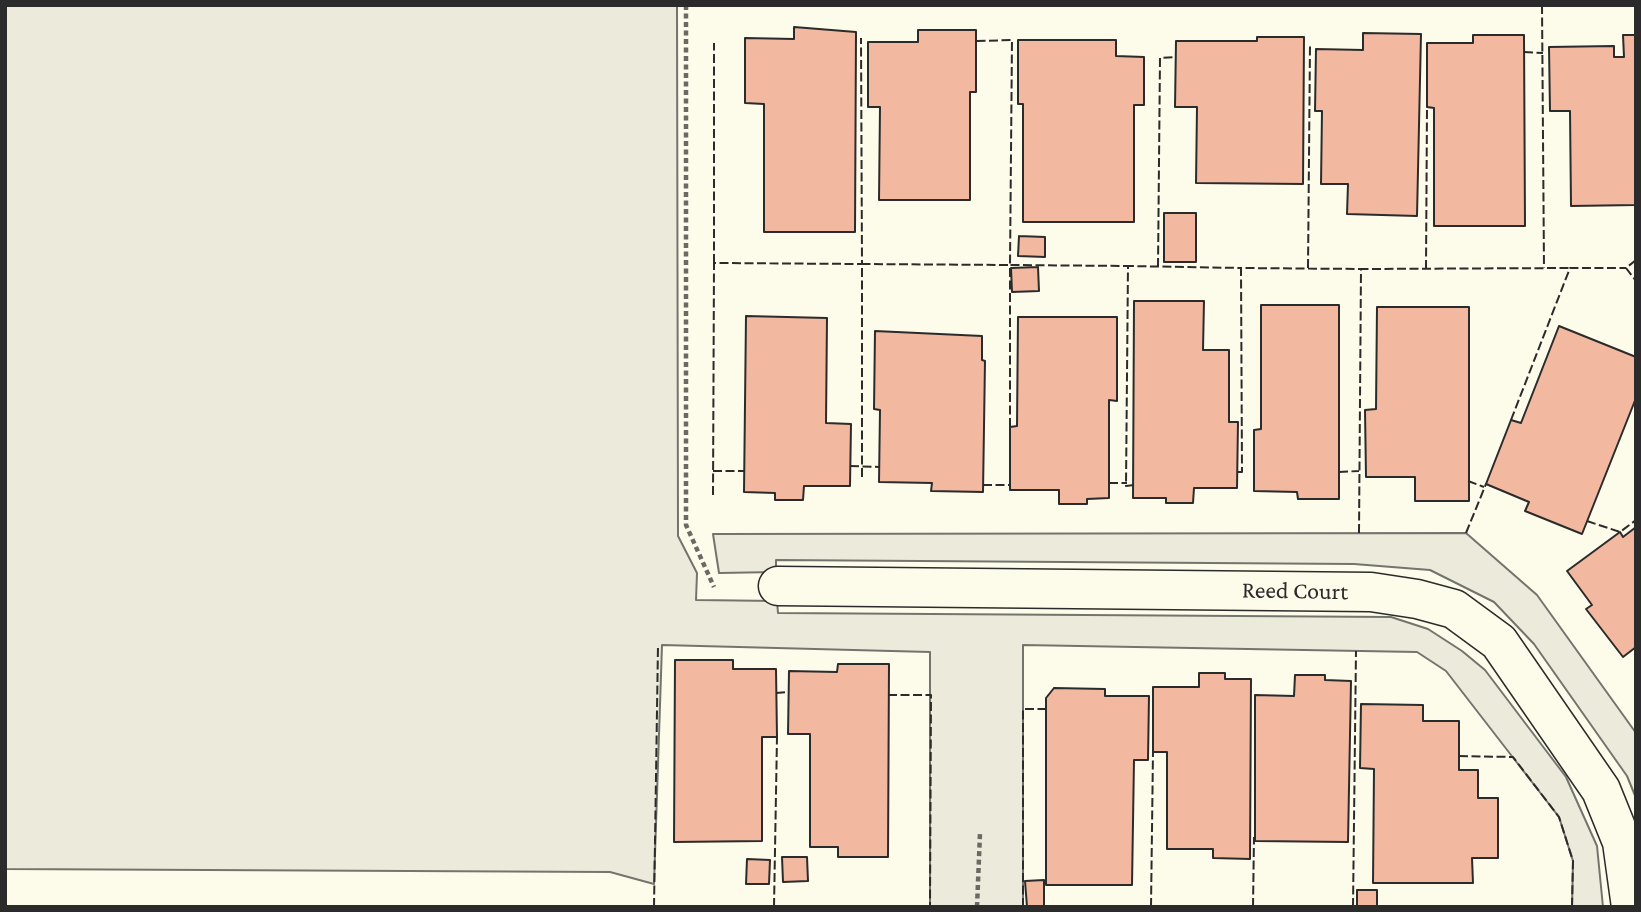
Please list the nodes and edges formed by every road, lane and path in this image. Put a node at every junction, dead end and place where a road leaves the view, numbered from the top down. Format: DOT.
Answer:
graph roads {
  1 [pos="687,5"];
  2 [pos="778,586"];
  3 [pos="714,587"];
  4 [pos="980,833"];
  5 [pos="977,907"];
  6 [pos="1631,907"];
  1 -- 3 [label="path"];
  2 -- 6 [label="street, Reed Court"];
  4 -- 5 [label="path"];
}
